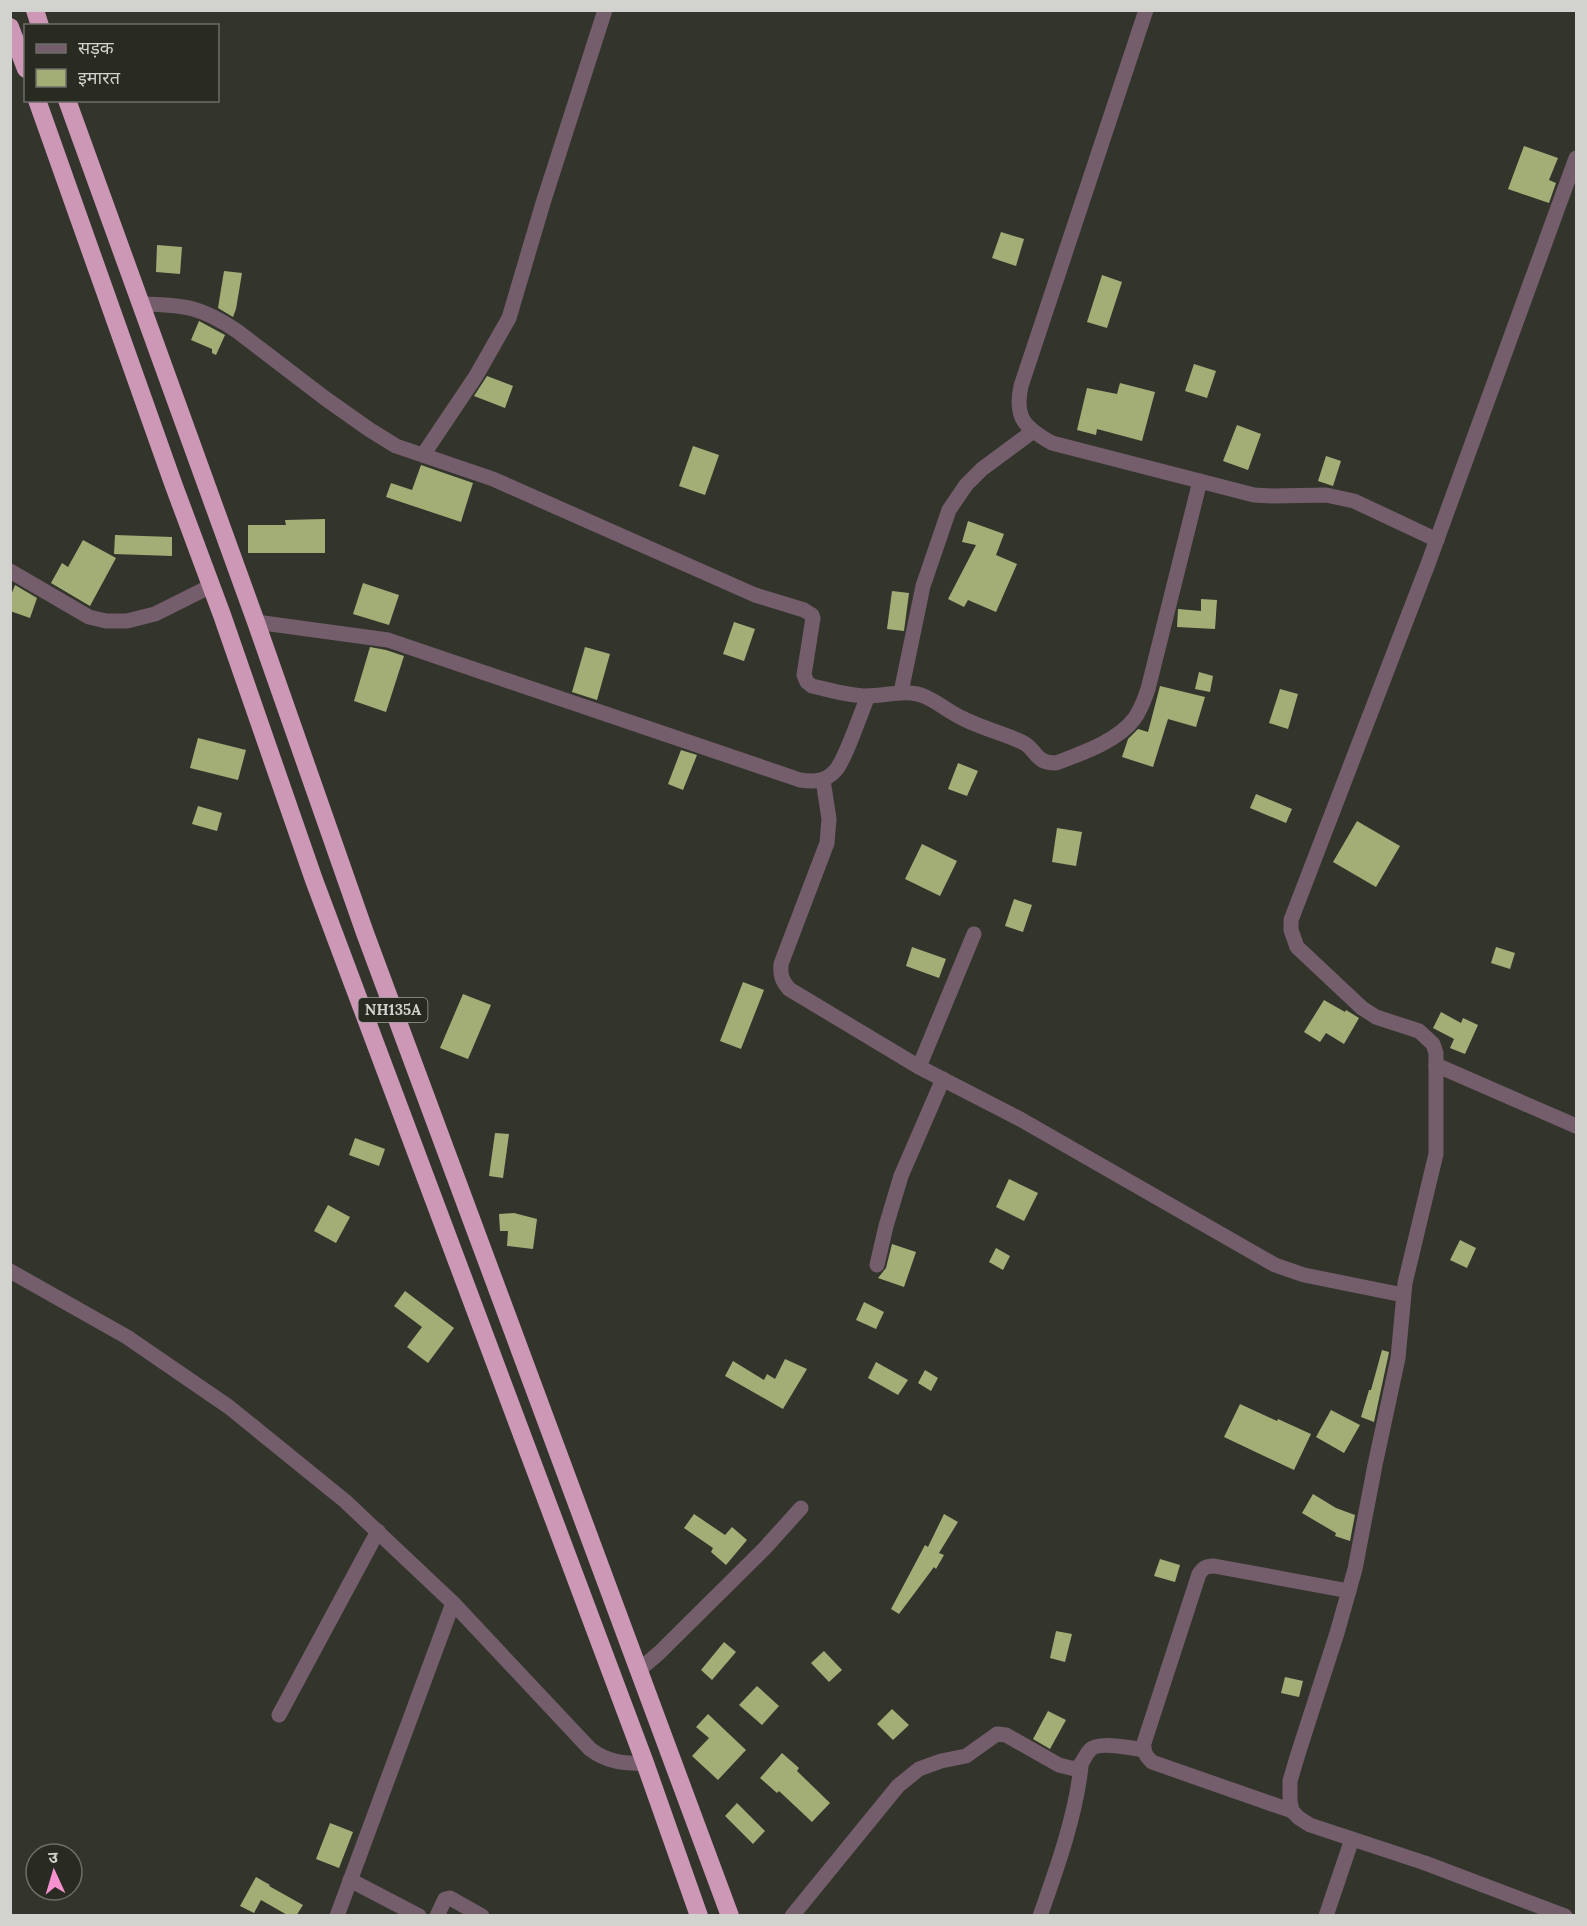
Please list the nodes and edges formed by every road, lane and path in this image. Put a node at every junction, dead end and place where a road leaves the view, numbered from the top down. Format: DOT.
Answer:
graph roads {
  1 [pos="605,10"];
  2 [pos="1146,10"];
  3 [pos="10,27"];
  4 [pos="24,64"];
  5 [pos="38,102"];
  6 [pos="68,102"];
  7 [pos="1576,158"];
  8 [pos="141,304"];
  9 [pos="1032,432"];
  10 [pos="423,455"];
  11 [pos="1200,481"];
  12 [pos="1437,540"];
  13 [pos="10,571"];
  14 [pos="211,586"];
  15 [pos="256,622"];
  16 [pos="900,692"];
  17 [pos="868,696"];
  18 [pos="823,780"];
  19 [pos="974,934"];
  20 [pos="1436,1065"];
  21 [pos="919,1067"];
  22 [pos="943,1079"];
  23 [pos="1576,1126"];
  24 [pos="877,1265"];
  25 [pos="10,1271"];
  26 [pos="1403,1295"];
  27 [pos="801,1508"];
  28 [pos="378,1531"];
  29 [pos="1349,1592"];
  30 [pos="453,1603"];
  31 [pos="639,1670"];
  32 [pos="279,1715"];
  33 [pos="1144,1750"];
  34 [pos="645,1763"];
  35 [pos="1081,1766"];
  36 [pos="1292,1811"];
  37 [pos="1352,1839"];
  38 [pos="350,1880"];
  39 [pos="337,1916"];
  40 [pos="418,1916"];
  41 [pos="436,1916"];
  42 [pos="482,1916"];
  43 [pos="699,1916"];
  44 [pos="730,1916"];
  45 [pos="792,1916"];
  46 [pos="1040,1916"];
  47 [pos="1326,1916"];
  48 [pos="1565,1916"];
  1 -- 10 [label="street"];
  2 -- 9 [label="street"];
  3 -- 4 [label="highway"];
  5 -- 14 [label="highway, NH135A"];
  6 -- 8 [label="highway, NH135A"];
  7 -- 12 [label="street"];
  8 -- 10 [label="street"];
  8 -- 15 [label="highway, NH135A"];
  9 -- 11 [label="street"];
  9 -- 16 [label="street"];
  10 -- 17 [label="street"];
  11 -- 12 [label="street"];
  11 -- 16 [label="street"];
  12 -- 20 [label="street"];
  13 -- 14 [label="street"];
  14 -- 34 [label="highway, NH135A"];
  15 -- 18 [label="street"];
  15 -- 31 [label="highway, NH135A"];
  16 -- 17 [label="street"];
  17 -- 18 [label="street"];
  18 -- 21 [label="street"];
  19 -- 21 [label="street"];
  20 -- 23 [label="street"];
  20 -- 26 [label="street"];
  21 -- 22 [label="street"];
  22 -- 24 [label="street"];
  22 -- 26 [label="street"];
  25 -- 28 [label="street"];
  26 -- 29 [label="street"];
  27 -- 31 [label="street"];
  28 -- 30 [label="street"];
  28 -- 32 [label="street"];
  29 -- 33 [label="street"];
  29 -- 36 [label="street"];
  30 -- 34 [label="street"];
  30 -- 38 [label="street"];
  31 -- 44 [label="highway, NH135A"];
  33 -- 35 [label="street"];
  33 -- 36 [label="street"];
  34 -- 43 [label="highway, NH135A"];
  35 -- 45 [label="street"];
  35 -- 46 [label="street"];
  36 -- 37 [label="street"];
  37 -- 47 [label="street"];
  37 -- 48 [label="street"];
  38 -- 39 [label="street"];
  38 -- 40 [label="street"];
  41 -- 42 [label="street"];
}
